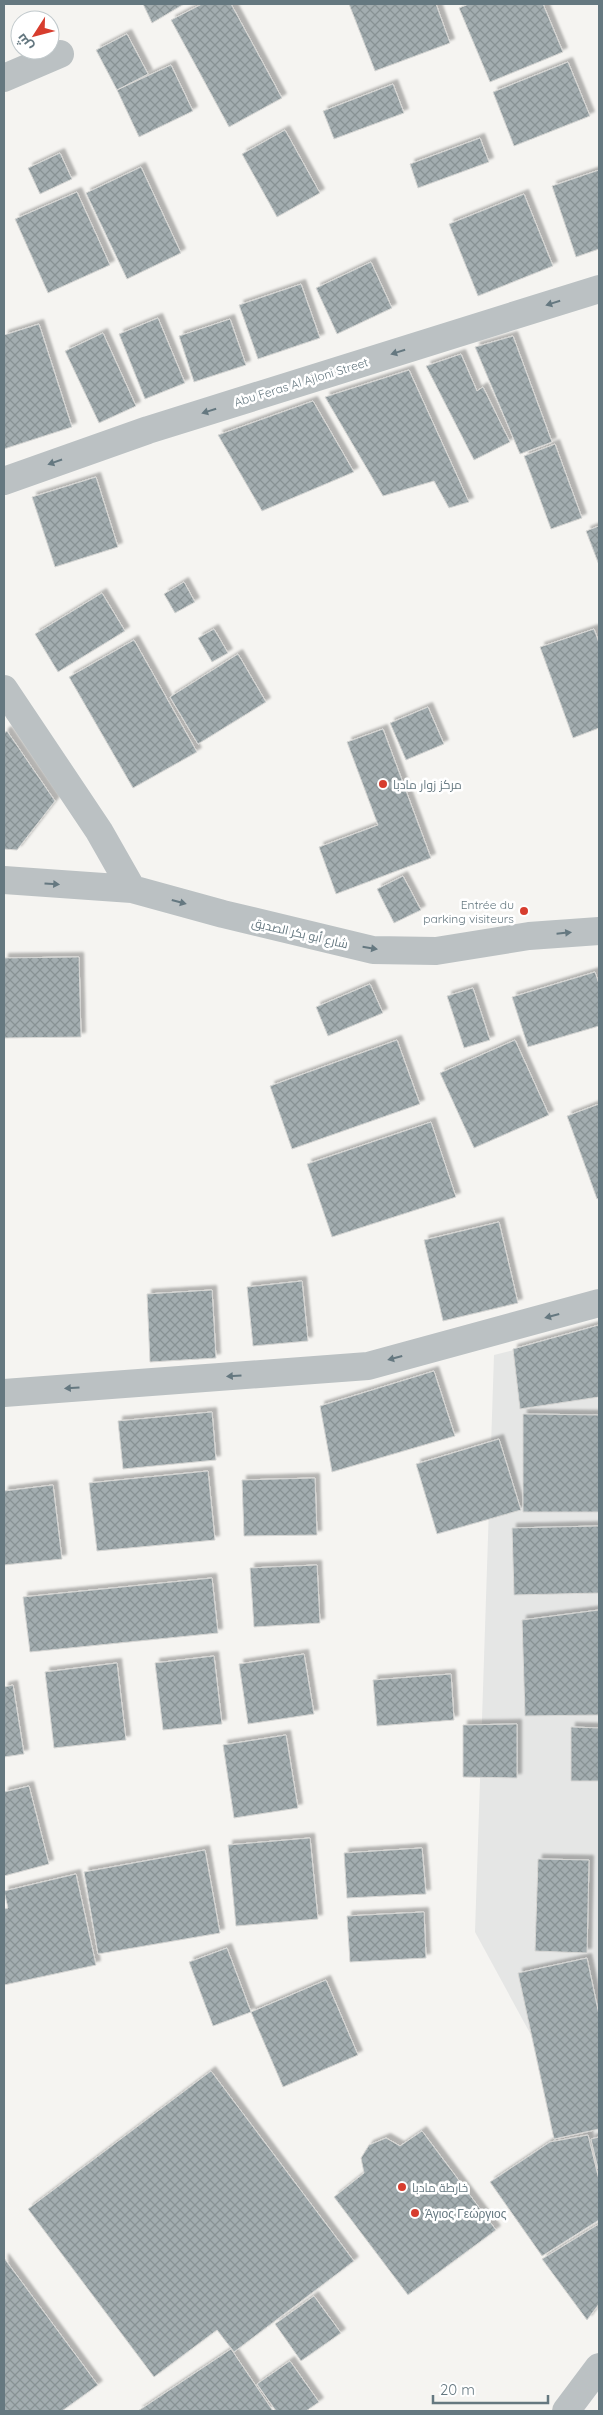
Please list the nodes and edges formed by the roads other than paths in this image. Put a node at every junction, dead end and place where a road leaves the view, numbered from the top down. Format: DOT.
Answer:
graph roads {
  1 [pos="46,60"];
  2 [pos="4,78"];
  3 [pos="599,289"];
  4 [pos="4,481"];
  5 [pos="4,689"];
  6 [pos="4,880"];
  7 [pos="132,889"];
  8 [pos="599,930"];
  9 [pos="599,1303"];
  10 [pos="4,1393"];
  11 [pos="599,2366"];
  12 [pos="566,2411"];
  1 -- 2 [label="street"];
  3 -- 4 [label="street, Abu Feras Al Ajloni Street, one-way"];
  5 -- 7 [label="street"];
  6 -- 7 [label="street, شارع أبو بكر الصديق, one-way"];
  7 -- 8 [label="street, شارع أبو بكر الصديق, one-way"];
  9 -- 10 [label="street, one-way"];
  11 -- 12 [label="street"];
}
